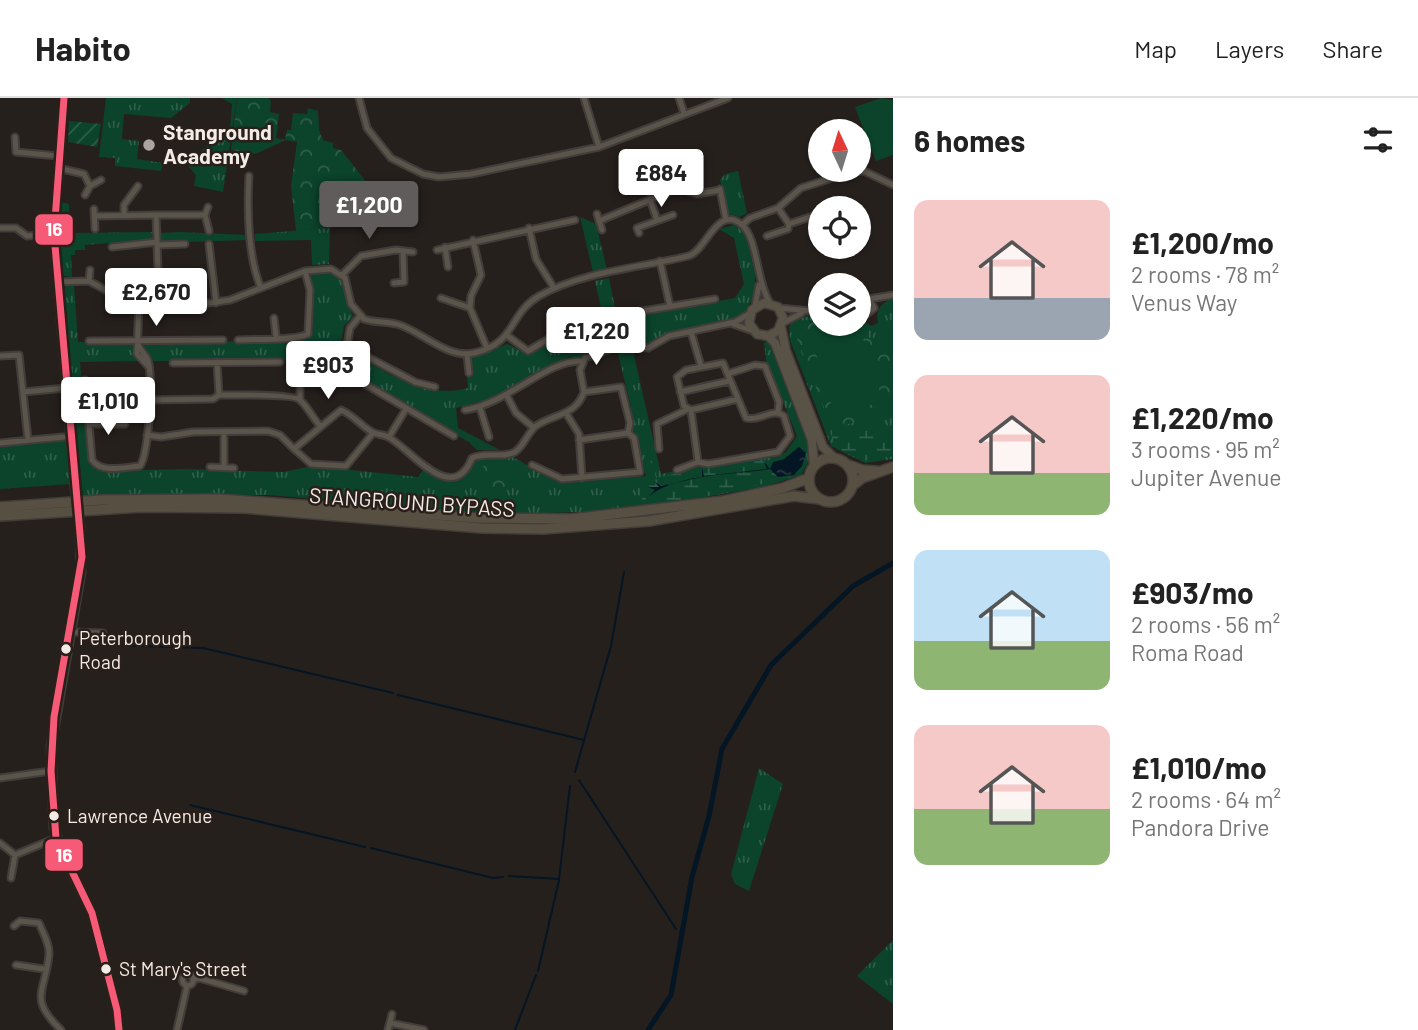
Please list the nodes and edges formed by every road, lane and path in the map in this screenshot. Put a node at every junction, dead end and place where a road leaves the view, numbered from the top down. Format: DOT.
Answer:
graph roads {
  1 [pos="64,98"];
  2 [pos="359,98"];
  3 [pos="584,98"];
  4 [pos="679,98"];
  5 [pos="728,98"];
  6 [pos="684,113"];
  7 [pos="15,137"];
  8 [pos="599,147"];
  9 [pos="58,156"];
  10 [pos="58,168"];
  11 [pos="249,176"];
  12 [pos="101,180"];
  13 [pos="893,185"];
  14 [pos="90,186"];
  15 [pos="138,186"];
  16 [pos="85,195"];
  17 [pos="650,199"];
  18 [pos="208,207"];
  19 [pos="778,208"];
  20 [pos="124,214"];
  21 [pos="597,214"];
  22 [pos="156,215"];
  23 [pos="205,215"];
  24 [pos="673,215"];
  25 [pos="808,218"];
  26 [pos="575,220"];
  27 [pos="657,220"];
  28 [pos="726,220"];
  29 [pos="599,221"];
  30 [pos="789,224"];
  31 [pos="742,225"];
  32 [pos="0,228"];
  33 [pos="95,229"];
  34 [pos="529,229"];
  35 [pos="602,230"];
  36 [pos="209,231"];
  37 [pos="639,233"];
  38 [pos="54,234"];
  39 [pos="766,236"];
  40 [pos="473,240"];
  41 [pos="157,243"];
  42 [pos="185,244"];
  43 [pos="209,244"];
  44 [pos="112,247"];
  45 [pos="445,247"];
  46 [pos="437,250"];
  47 [pos="403,251"];
  48 [pos="413,252"];
  49 [pos="660,261"];
  50 [pos="448,267"];
  51 [pos="90,270"];
  52 [pos="305,271"];
  53 [pos="342,275"];
  54 [pos="758,279"];
  55 [pos="89,281"];
  56 [pos="57,282"];
  57 [pos="394,283"];
  58 [pos="261,288"];
  59 [pos="554,288"];
  60 [pos="891,295"];
  61 [pos="441,298"];
  62 [pos="715,299"];
  63 [pos="871,299"];
  64 [pos="139,302"];
  65 [pos="159,302"];
  66 [pos="216,303"];
  67 [pos="871,303"];
  68 [pos="774,305"];
  69 [pos="670,306"];
  70 [pos="755,306"];
  71 [pos="470,308"];
  72 [pos="874,308"];
  73 [pos="808,311"];
  74 [pos="637,312"];
  75 [pos="808,312"];
  76 [pos="871,312"];
  77 [pos="749,314"];
  78 [pos="360,316"];
  79 [pos="274,318"];
  80 [pos="587,323"];
  81 [pos="726,323"];
  82 [pos="781,325"];
  83 [pos="753,331"];
  84 [pos="691,332"];
  85 [pos="508,336"];
  86 [pos="768,336"];
  87 [pos="276,337"];
  88 [pos="223,340"];
  89 [pos="238,340"];
  90 [pos="89,341"];
  91 [pos="138,343"];
  92 [pos="487,348"];
  93 [pos="467,354"];
  94 [pos="0,356"];
  95 [pos="582,361"];
  96 [pos="217,362"];
  97 [pos="280,362"];
  98 [pos="173,363"];
  99 [pos="701,366"];
  100 [pos="469,373"];
  101 [pos="730,373"];
  102 [pos="344,374"];
  103 [pos="85,380"];
  104 [pos="729,381"];
  105 [pos="114,382"];
  106 [pos="365,384"];
  107 [pos="435,387"];
  108 [pos="66,388"];
  109 [pos="23,392"];
  110 [pos="583,392"];
  111 [pos="680,392"];
  112 [pos="219,395"];
  113 [pos="506,396"];
  114 [pos="149,398"];
  115 [pos="300,399"];
  116 [pos="738,399"];
  117 [pos="480,408"];
  118 [pos="406,409"];
  119 [pos="465,410"];
  120 [pos="689,410"];
  121 [pos="778,412"];
  122 [pos="566,413"];
  123 [pos="89,424"];
  124 [pos="125,424"];
  125 [pos="320,426"];
  126 [pos="534,428"];
  127 [pos="224,432"];
  128 [pos="373,433"];
  129 [pos="628,433"];
  130 [pos="147,435"];
  131 [pos="454,436"];
  132 [pos="489,436"];
  133 [pos="62,437"];
  134 [pos="389,437"];
  135 [pos="28,440"];
  136 [pos="579,440"];
  137 [pos="0,443"];
  138 [pos="294,449"];
  139 [pos="659,449"];
  140 [pos="834,458"];
  141 [pos="698,462"];
  142 [pos="844,463"];
  143 [pos="532,466"];
  144 [pos="814,466"];
  145 [pos="210,467"];
  146 [pos="224,467"];
  147 [pos="893,467"];
  148 [pos="234,468"];
  149 [pos="677,470"];
  150 [pos="878,471"];
  151 [pos="582,478"];
  152 [pos="809,478"];
  153 [pos="852,486"];
  154 [pos="819,499"];
  155 [pos="0,507"];
  156 [pos="0,516"];
  157 [pos="69,632"];
  158 [pos="103,633"];
  159 [pos="51,771"];
  160 [pos="0,778"];
  161 [pos="56,838"];
  162 [pos="0,844"];
  163 [pos="15,856"];
  164 [pos="11,878"];
  165 [pos="14,926"];
  166 [pos="16,965"];
  167 [pos="44,969"];
  168 [pos="193,980"];
  169 [pos="187,986"];
  170 [pos="244,991"];
  171 [pos="392,1014"];
  172 [pos="390,1023"];
  173 [pos="425,1028"];
  174 [pos="61,1030"];
  175 [pos="119,1030"];
  176 [pos="177,1030"];
  177 [pos="388,1030"];
  1 -- 9 [label="main road"];
  2 -- 8 [label="street"];
  3 -- 8 [label="street"];
  4 -- 6 [label="street"];
  5 -- 6 [label="street"];
  6 -- 8 [label="street"];
  7 -- 9 [label="street"];
  9 -- 10 [label="main road"];
  10 -- 14 [label="street"];
  10 -- 38 [label="main road"];
  11 -- 58 [label="street"];
  12 -- 14 [label="street"];
  13 -- 19 [label="street"];
  14 -- 16 [label="street"];
  15 -- 20 [label="street"];
  17 -- 27 [label="street"];
  17 -- 28 [label="street"];
  17 -- 29 [label="street"];
  18 -- 23 [label="street"];
  19 -- 30 [label="street"];
  19 -- 31 [label="street"];
  20 -- 22 [label="street"];
  20 -- 33 [label="street"];
  21 -- 29 [label="street"];
  22 -- 23 [label="street"];
  22 -- 41 [label="street"];
  23 -- 36 [label="street"];
  24 -- 27 [label="street"];
  25 -- 30 [label="street"];
  26 -- 34 [label="street"];
  27 -- 37 [label="street"];
  28 -- 31 [label="street"];
  28 -- 49 [label="street"];
  29 -- 35 [label="street"];
  30 -- 39 [label="street"];
  31 -- 54 [label="street"];
  32 -- 38 [label="street"];
  34 -- 40 [label="street"];
  34 -- 59 [label="street"];
  38 -- 56 [label="main road"];
  40 -- 45 [label="street"];
  40 -- 71 [label="street"];
  41 -- 42 [label="street"];
  41 -- 44 [label="street"];
  41 -- 65 [label="street"];
  43 -- 66 [label="street"];
  45 -- 46 [label="street"];
  45 -- 50 [label="street"];
  47 -- 48 [label="street"];
  47 -- 53 [label="street"];
  47 -- 57 [label="street"];
  49 -- 59 [label="street"];
  49 -- 69 [label="street"];
  51 -- 55 [label="street"];
  52 -- 53 [label="street"];
  52 -- 58 [label="street"];
  52 -- 87 [label="street"];
  53 -- 78 [label="street"];
  54 -- 68 [label="street"];
  54 -- 70 [label="street"];
  55 -- 56 [label="street"];
  55 -- 64 [label="street"];
  56 -- 108 [label="main road"];
  58 -- 66 [label="street"];
  59 -- 85 [label="street"];
  60 -- 63 [label="street"];
  60 -- 72 [label="street"];
  61 -- 71 [label="street"];
  62 -- 69 [label="street"];
  64 -- 65 [label="street"];
  64 -- 91 [label="street"];
  65 -- 66 [label="street"];
  67 -- 72 [label="street"];
  68 -- 70 [label="main road"];
  68 -- 73 [label="street"];
  68 -- 82 [label="main road"];
  69 -- 74 [label="street"];
  70 -- 77 [label="main road"];
  71 -- 92 [label="street"];
  72 -- 76 [label="street"];
  75 -- 82 [label="street"];
  77 -- 81 [label="street"];
  77 -- 83 [label="main road"];
  78 -- 93 [label="street"];
  78 -- 107 [label="street"];
  79 -- 87 [label="street"];
  80 -- 85 [label="street"];
  81 -- 83 [label="street"];
  81 -- 84 [label="street"];
  82 -- 86 [label="main road"];
  82 -- 140 [label="main road"];
  83 -- 86 [label="main road"];
  84 -- 95 [label="street"];
  84 -- 99 [label="street"];
  85 -- 92 [label="street"];
  86 -- 144 [label="main road"];
  87 -- 89 [label="street"];
  88 -- 91 [label="street"];
  90 -- 91 [label="street"];
  91 -- 114 [label="street"];
  92 -- 93 [label="street"];
  93 -- 100 [label="street"];
  94 -- 109 [label="street"];
  95 -- 110 [label="street"];
  95 -- 113 [label="street"];
  96 -- 97 [label="street"];
  96 -- 98 [label="street"];
  96 -- 112 [label="street"];
  99 -- 101 [label="street"];
  99 -- 111 [label="street"];
  101 -- 104 [label="street"];
  101 -- 121 [label="street"];
  102 -- 115 [label="street"];
  103 -- 123 [label="street"];
  104 -- 111 [label="street"];
  104 -- 116 [label="street"];
  105 -- 114 [label="street"];
  106 -- 118 [label="street"];
  108 -- 109 [label="street"];
  108 -- 157 [label="main road, bridge"];
  109 -- 135 [label="street"];
  110 -- 122 [label="street"];
  110 -- 129 [label="street"];
  111 -- 120 [label="street"];
  112 -- 114 [label="street"];
  112 -- 115 [label="street"];
  113 -- 117 [label="street"];
  113 -- 126 [label="street"];
  114 -- 130 [label="street"];
  115 -- 125 [label="street"];
  116 -- 120 [label="street"];
  116 -- 121 [label="street"];
  117 -- 119 [label="street"];
  117 -- 132 [label="street"];
  118 -- 131 [label="street"];
  118 -- 134 [label="street"];
  120 -- 139 [label="street"];
  120 -- 141 [label="street"];
  121 -- 141 [label="street"];
  122 -- 126 [label="street"];
  122 -- 136 [label="street"];
  123 -- 124 [label="street"];
  123 -- 130 [label="street"];
  125 -- 128 [label="street"];
  125 -- 138 [label="street"];
  126 -- 134 [label="street"];
  127 -- 130 [label="street"];
  127 -- 138 [label="street"];
  127 -- 146 [label="street"];
  128 -- 134 [label="street"];
  128 -- 138 [label="street"];
  129 -- 136 [label="street"];
  129 -- 151 [label="street"];
  133 -- 135 [label="street"];
  135 -- 137 [label="street"];
  136 -- 151 [label="street"];
  140 -- 142 [label="main road"];
  140 -- 144 [label="main road"];
  141 -- 149 [label="street"];
  142 -- 150 [label="main road"];
  142 -- 153 [label="main road"];
  143 -- 151 [label="street"];
  144 -- 152 [label="main road"];
  145 -- 146 [label="street"];
  146 -- 148 [label="street"];
  147 -- 150 [label="main road"];
  150 -- 153 [label="main road"];
  152 -- 154 [label="main road"];
  152 -- 155 [label="main road, STANGROUND BYPASS"];
  153 -- 154 [label="main road"];
  154 -- 156 [label="main road, STANGROUND BYPASS"];
  157 -- 158 [label="street"];
  157 -- 159 [label="main road"];
  159 -- 160 [label="street"];
  159 -- 161 [label="main road"];
  161 -- 163 [label="street"];
  161 -- 175 [label="main road"];
  162 -- 163 [label="street"];
  163 -- 164 [label="street"];
  165 -- 167 [label="street"];
  166 -- 167 [label="street"];
  167 -- 174 [label="street"];
  168 -- 169 [label="street"];
  168 -- 169 [label="street"];
  168 -- 170 [label="street"];
  169 -- 176 [label="street"];
  171 -- 172 [label="street"];
  172 -- 173 [label="street"];
  172 -- 177 [label="street"];
}
